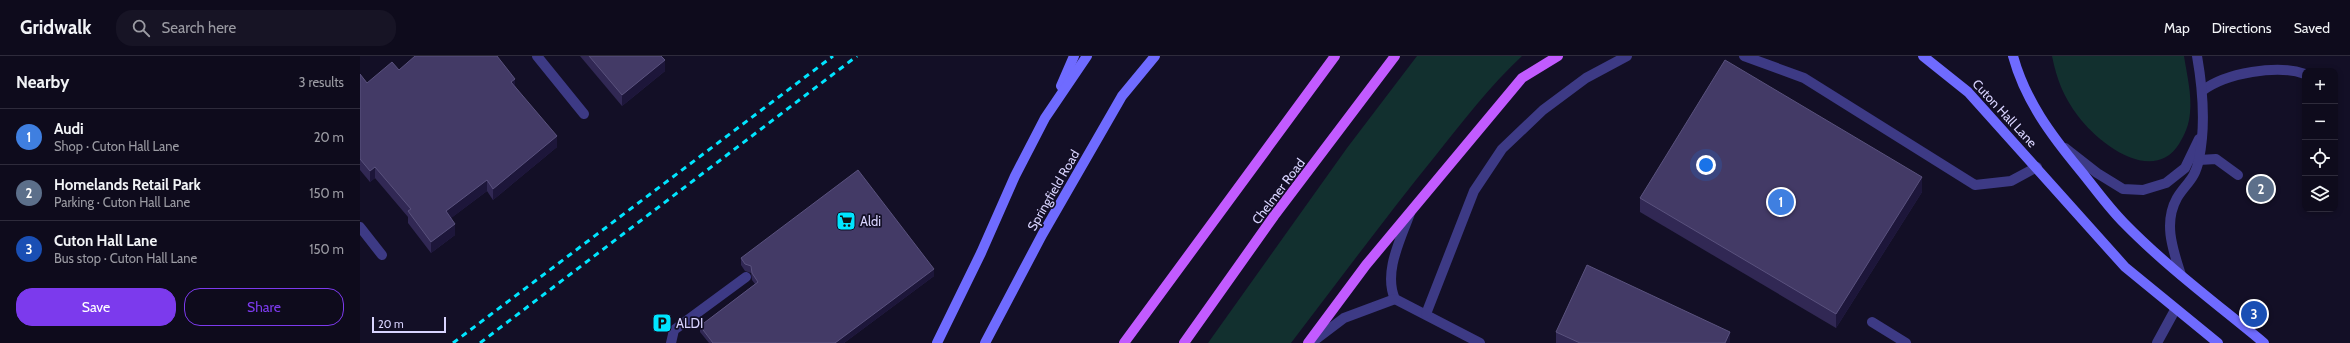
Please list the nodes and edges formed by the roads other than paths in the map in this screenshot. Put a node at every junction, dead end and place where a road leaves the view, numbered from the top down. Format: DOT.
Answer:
graph roads {
  1 [pos="537,56"];
  2 [pos="1074,56"];
  3 [pos="1087,56"];
  4 [pos="1155,56"];
  5 [pos="1335,56"];
  6 [pos="1395,56"];
  7 [pos="1558,56"];
  8 [pos="1627,56"];
  9 [pos="1744,56"];
  10 [pos="1923,56"];
  11 [pos="2013,56"];
  12 [pos="2197,56"];
  13 [pos="2302,73"];
  14 [pos="2202,91"];
  15 [pos="1051,108"];
  16 [pos="584,114"];
  17 [pos="2203,130"];
  18 [pos="2055,140"];
  19 [pos="2199,160"];
  20 [pos="2037,166"];
  21 [pos="2238,175"];
  22 [pos="1410,211"];
  23 [pos="360,227"];
  24 [pos="382,255"];
  25 [pos="2181,275"];
  26 [pos="746,277"];
  27 [pos="1395,299"];
  28 [pos="2175,310"];
  29 [pos="1426,314"];
  30 [pos="1872,322"];
  31 [pos="671,343"];
  32 [pos="937,343"];
  33 [pos="985,343"];
  34 [pos="1124,343"];
  35 [pos="1184,343"];
  36 [pos="1309,343"];
  37 [pos="1480,343"];
  38 [pos="1906,343"];
  39 [pos="2157,343"];
  40 [pos="2218,343"];
  41 [pos="2264,343"];
  1 -- 16 [label="street"];
  2 -- 15 [label="street"];
  3 -- 15 [label="street"];
  4 -- 33 [label="street, Springfield Road"];
  5 -- 34 [label="main road"];
  6 -- 35 [label="main road, Chelmer Road"];
  7 -- 22 [label="main road"];
  8 -- 29 [label="street"];
  9 -- 20 [label="street"];
  10 -- 20 [label="street, Cuton Hall Lane"];
  11 -- 18 [label="street, Cuton Hall Lane"];
  12 -- 14 [label="street"];
  13 -- 14 [label="street"];
  14 -- 17 [label="street"];
  15 -- 32 [label="street"];
  17 -- 18 [label="street"];
  17 -- 19 [label="street"];
  18 -- 25 [label="street, Cuton Hall Lane"];
  19 -- 21 [label="street"];
  19 -- 25 [label="street"];
  20 -- 28 [label="street, Cuton Hall Lane"];
  22 -- 27 [label="street"];
  22 -- 36 [label="main road"];
  23 -- 24 [label="street"];
  25 -- 41 [label="street, Cuton Hall Lane"];
  26 -- 31 [label="street"];
  27 -- 29 [label="street"];
  27 -- 36 [label="street"];
  28 -- 39 [label="street"];
  28 -- 40 [label="street, Cuton Hall Lane"];
  29 -- 37 [label="street"];
  30 -- 38 [label="street"];
}
